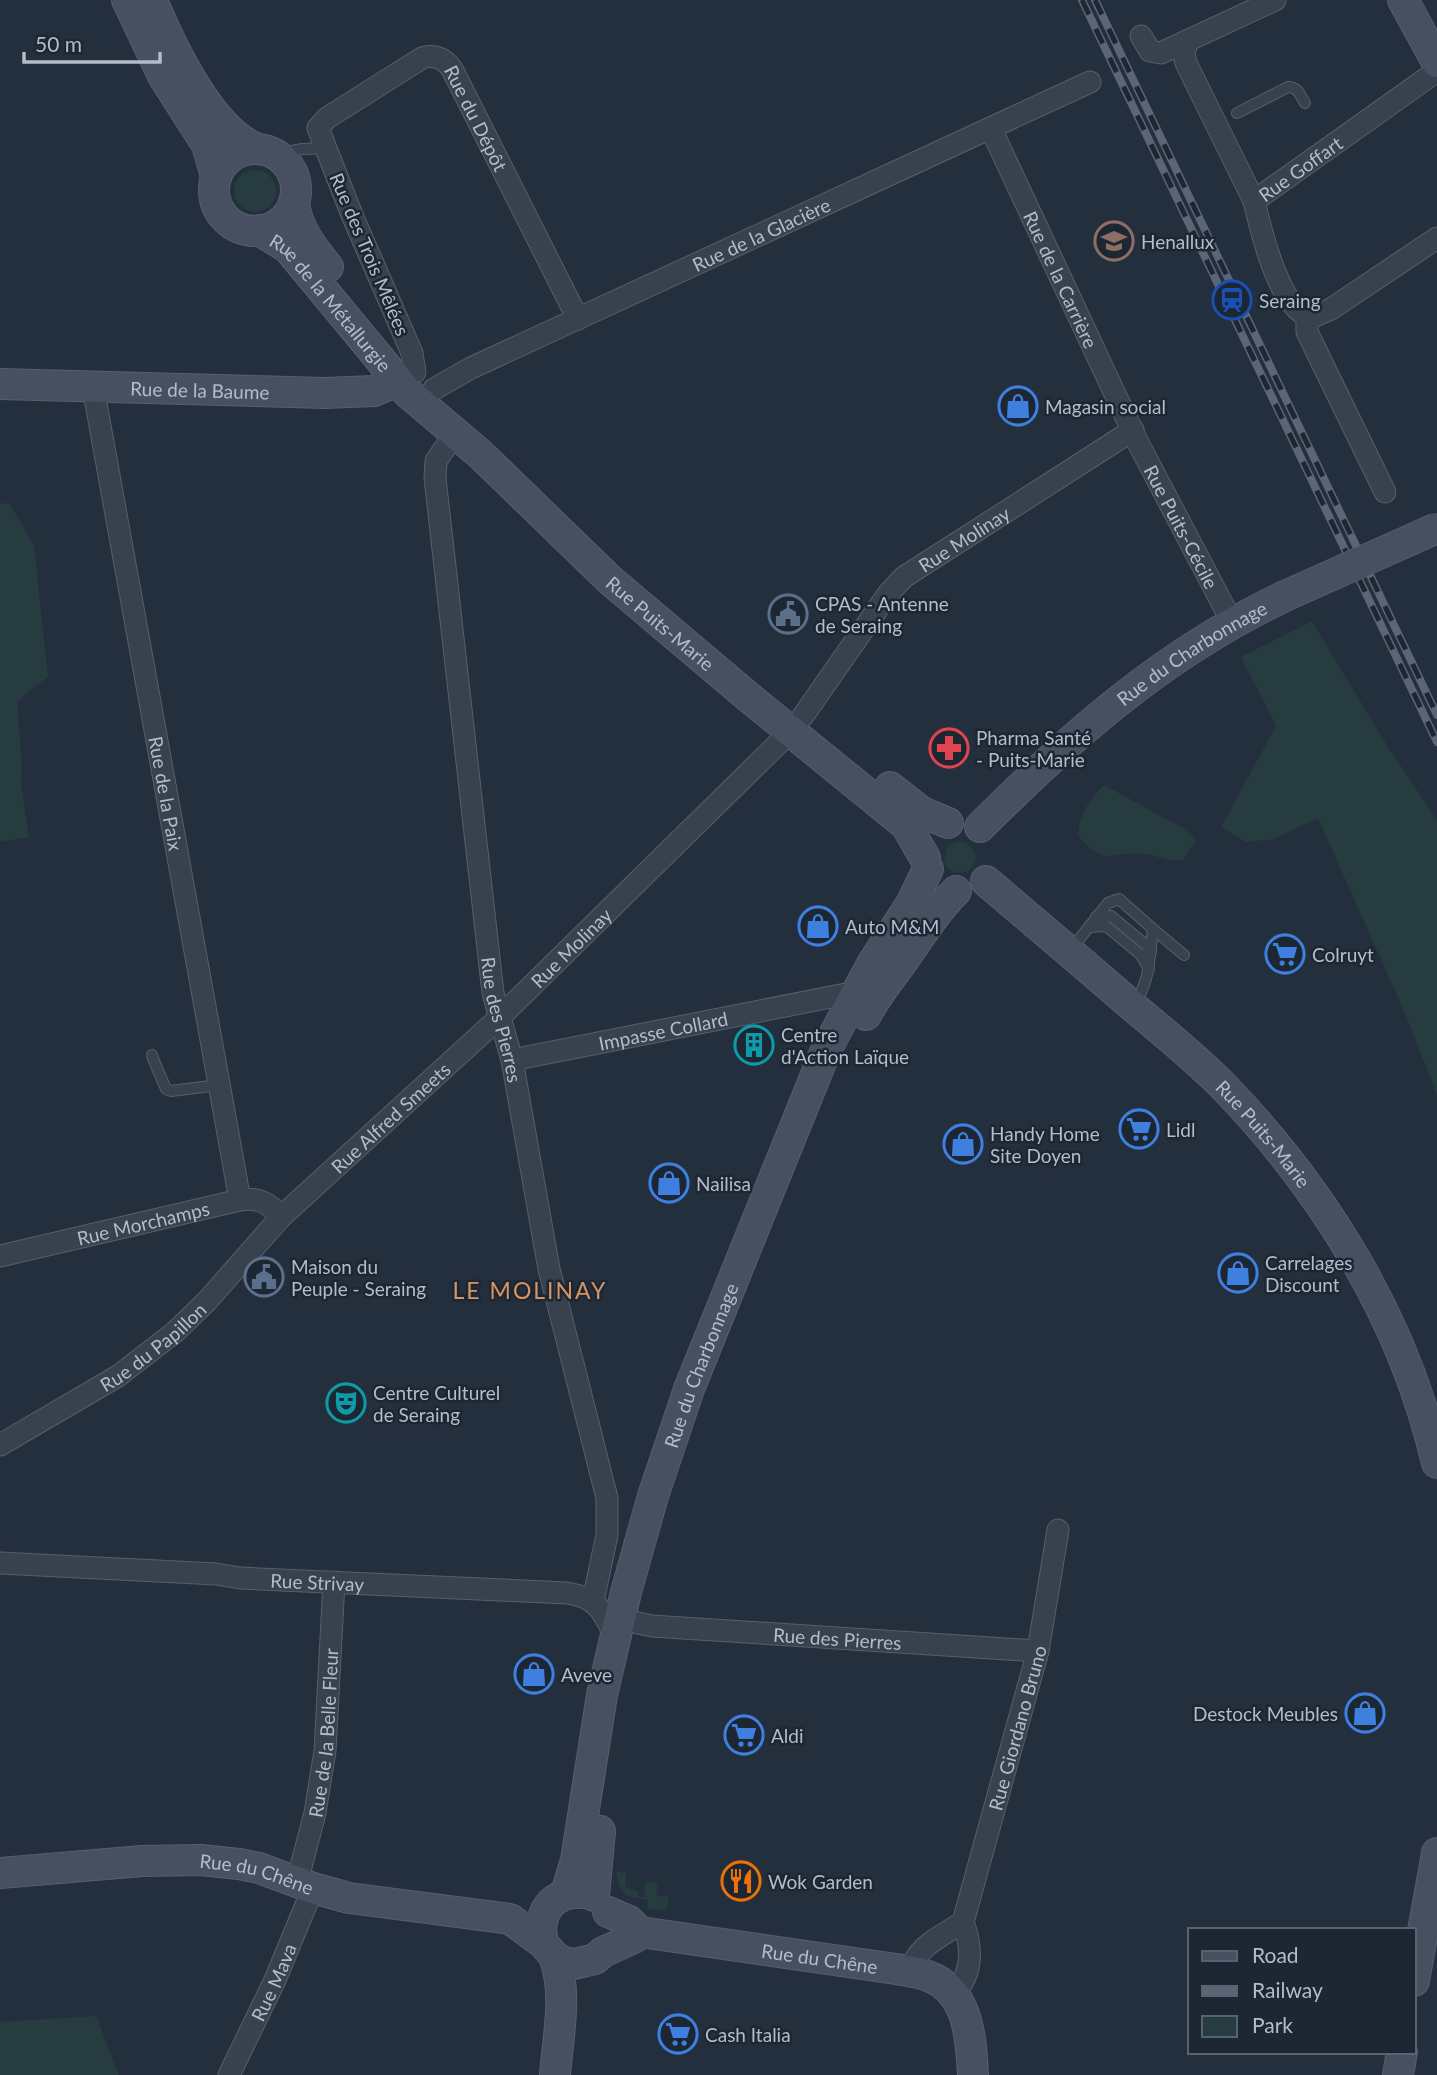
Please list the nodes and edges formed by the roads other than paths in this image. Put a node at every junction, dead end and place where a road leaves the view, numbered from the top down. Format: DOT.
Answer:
graph roads {
  1 [pos="127,0"];
  2 [pos="152,0"];
  3 [pos="1275,0"];
  4 [pos="1403,0"];
  5 [pos="1141,36"];
  6 [pos="1187,41"];
  7 [pos="1437,62"];
  8 [pos="1437,71"];
  9 [pos="1090,82"];
  10 [pos="1305,103"];
  11 [pos="1237,113"];
  12 [pos="991,129"];
  13 [pos="322,142"];
  14 [pos="266,151"];
  15 [pos="216,176"];
  16 [pos="1254,201"];
  17 [pos="294,202"];
  18 [pos="260,230"];
  19 [pos="1437,238"];
  20 [pos="1307,316"];
  21 [pos="578,319"];
  22 [pos="416,381"];
  23 [pos="0,384"];
  24 [pos="93,387"];
  25 [pos="1133,430"];
  26 [pos="455,433"];
  27 [pos="1385,492"];
  28 [pos="1437,528"];
  29 [pos="1232,622"];
  30 [pos="797,724"];
  31 [pos="948,823"];
  32 [pos="980,827"];
  33 [pos="926,863"];
  34 [pos="986,881"];
  35 [pos="956,891"];
  36 [pos="1097,917"];
  37 [pos="1089,927"];
  38 [pos="1152,933"];
  39 [pos="1069,952"];
  40 [pos="1151,953"];
  41 [pos="1184,955"];
  42 [pos="1149,969"];
  43 [pos="856,992"];
  44 [pos="1132,1006"];
  45 [pos="500,1017"];
  46 [pos="152,1055"];
  47 [pos="512,1060"];
  48 [pos="219,1085"];
  49 [pos="240,1200"];
  50 [pos="281,1217"];
  51 [pos="0,1255"];
  52 [pos="0,1445"];
  53 [pos="1437,1463"];
  54 [pos="1058,1530"];
  55 [pos="0,1563"];
  56 [pos="334,1582"];
  57 [pos="593,1601"];
  58 [pos="626,1629"];
  59 [pos="1038,1651"];
  60 [pos="1437,1853"];
  61 [pos="0,1873"];
  62 [pos="305,1885"];
  63 [pos="578,1902"];
  64 [pos="510,1919"];
  65 [pos="963,1922"];
  66 [pos="639,1932"];
  67 [pos="548,1950"];
  68 [pos="595,1957"];
  69 [pos="1416,1970"];
  70 [pos="910,1972"];
  71 [pos="953,1993"];
  72 [pos="1402,2054"];
  73 [pos="229,2075"];
  74 [pos="555,2075"];
  75 [pos="575,2075"];
  76 [pos="973,2075"];
  77 [pos="1398,2075"];
  1 -- 15 [label="main road, Rue de la Métallurgie"];
  2 -- 14 [label="main road, Rue de la Métallurgie"];
  3 -- 6 [label="street"];
  4 -- 7 [label="main road"];
  5 -- 6 [label="street"];
  6 -- 16 [label="street"];
  8 -- 16 [label="street, Rue Goffart"];
  9 -- 12 [label="street, Rue de la Glacière"];
  10 -- 11 [label="lane"];
  12 -- 21 [label="street, Rue de la Glacière"];
  12 -- 25 [label="street, Rue de la Carrière"];
  13 -- 14 [label="lane"];
  13 -- 21 [label="street, Rue du Dépôt"];
  13 -- 22 [label="street, Rue des Trois Mêlées"];
  14 -- 15 [label="main road"];
  14 -- 17 [label="main road, Rue de la Métallurgie"];
  15 -- 18 [label="main road, Rue de la Métallurgie"];
  16 -- 20 [label="street, Rue Goffart"];
  17 -- 18 [label="main road, Rue de la Métallurgie"];
  17 -- 22 [label="main road, Rue de la Métallurgie"];
  18 -- 22 [label="main road, Rue de la Métallurgie"];
  19 -- 20 [label="street"];
  20 -- 27 [label="street, Rue Goffart"];
  21 -- 22 [label="street, Rue de la Glacière"];
  22 -- 24 [label="main road, Rue de la Baume"];
  22 -- 26 [label="main road, Rue Puits-Marie"];
  22 -- 30 [label="main road, Rue Puits-Marie"];
  23 -- 24 [label="main road, Rue de la Baume"];
  24 -- 48 [label="street, Rue de la Paix"];
  25 -- 29 [label="street, Rue Puits-Cécile"];
  25 -- 30 [label="street, Rue Molinay"];
  26 -- 30 [label="main road, Rue Puits-Marie"];
  26 -- 45 [label="street, Rue des Pierres"];
  28 -- 29 [label="main road, Rue du Charbonnage, bridge"];
  29 -- 32 [label="main road, Rue du Charbonnage"];
  30 -- 31 [label="main road, Rue Puits-Marie"];
  30 -- 33 [label="main road, Rue Puits-Marie"];
  30 -- 45 [label="street, Rue Molinay"];
  31 -- 32 [label="main road"];
  31 -- 33 [label="main road, Rue du Charbonnage"];
  32 -- 34 [label="main road"];
  33 -- 35 [label="main road"];
  33 -- 43 [label="main road, Rue du Charbonnage"];
  34 -- 35 [label="main road, Rue du Charbonnage"];
  34 -- 39 [label="main road, Rue Puits-Marie"];
  35 -- 58 [label="main road, Rue du Charbonnage"];
  36 -- 37 [label="lane"];
  36 -- 38 [label="lane"];
  36 -- 40 [label="lane"];
  37 -- 39 [label="lane"];
  37 -- 42 [label="lane"];
  38 -- 40 [label="lane"];
  38 -- 41 [label="lane"];
  39 -- 44 [label="main road, Rue Puits-Marie"];
  40 -- 42 [label="lane"];
  42 -- 44 [label="lane"];
  43 -- 47 [label="street, Impasse Collard"];
  43 -- 58 [label="main road, Rue du Charbonnage"];
  44 -- 53 [label="main road, Rue Puits-Marie"];
  45 -- 47 [label="street, Rue des Pierres"];
  45 -- 50 [label="street, Rue Alfred Smeets"];
  46 -- 48 [label="lane"];
  47 -- 57 [label="street, Rue des Pierres"];
  48 -- 49 [label="street, Rue de la Paix"];
  49 -- 50 [label="street, Rue Morchamps"];
  49 -- 51 [label="street, Rue Morchamps"];
  50 -- 52 [label="street, Rue du Papillon"];
  54 -- 59 [label="street, Rue Giordano Bruno"];
  55 -- 56 [label="street, Rue Strivay"];
  56 -- 57 [label="street, Rue Strivay"];
  56 -- 62 [label="street, Rue de la Belle Fleur"];
  57 -- 58 [label="street"];
  58 -- 59 [label="street, Rue des Pierres"];
  58 -- 63 [label="main road, Rue du Charbonnage"];
  59 -- 65 [label="street, Rue Giordano Bruno"];
  60 -- 69 [label="main road"];
  61 -- 62 [label="main road, Rue du Chêne"];
  62 -- 64 [label="main road, Rue du Chêne"];
  62 -- 73 [label="street, Rue Mava"];
  63 -- 64 [label="main road, Rue du Chêne"];
  63 -- 66 [label="main road, Rue du Chêne"];
  63 -- 67 [label="main road"];
  63 -- 68 [label="main road"];
  64 -- 67 [label="main road, Rue du Chêne"];
  65 -- 70 [label="street"];
  65 -- 71 [label="street, Rue Giordano Bruno"];
  66 -- 68 [label="main road"];
  66 -- 70 [label="main road, Rue du Chêne"];
  67 -- 68 [label="main road, Rue du Chêne"];
  67 -- 74 [label="main road"];
  68 -- 75 [label="main road"];
  70 -- 71 [label="main road, Rue du Chêne"];
  71 -- 76 [label="main road"];
  72 -- 77 [label="main road"];
}
